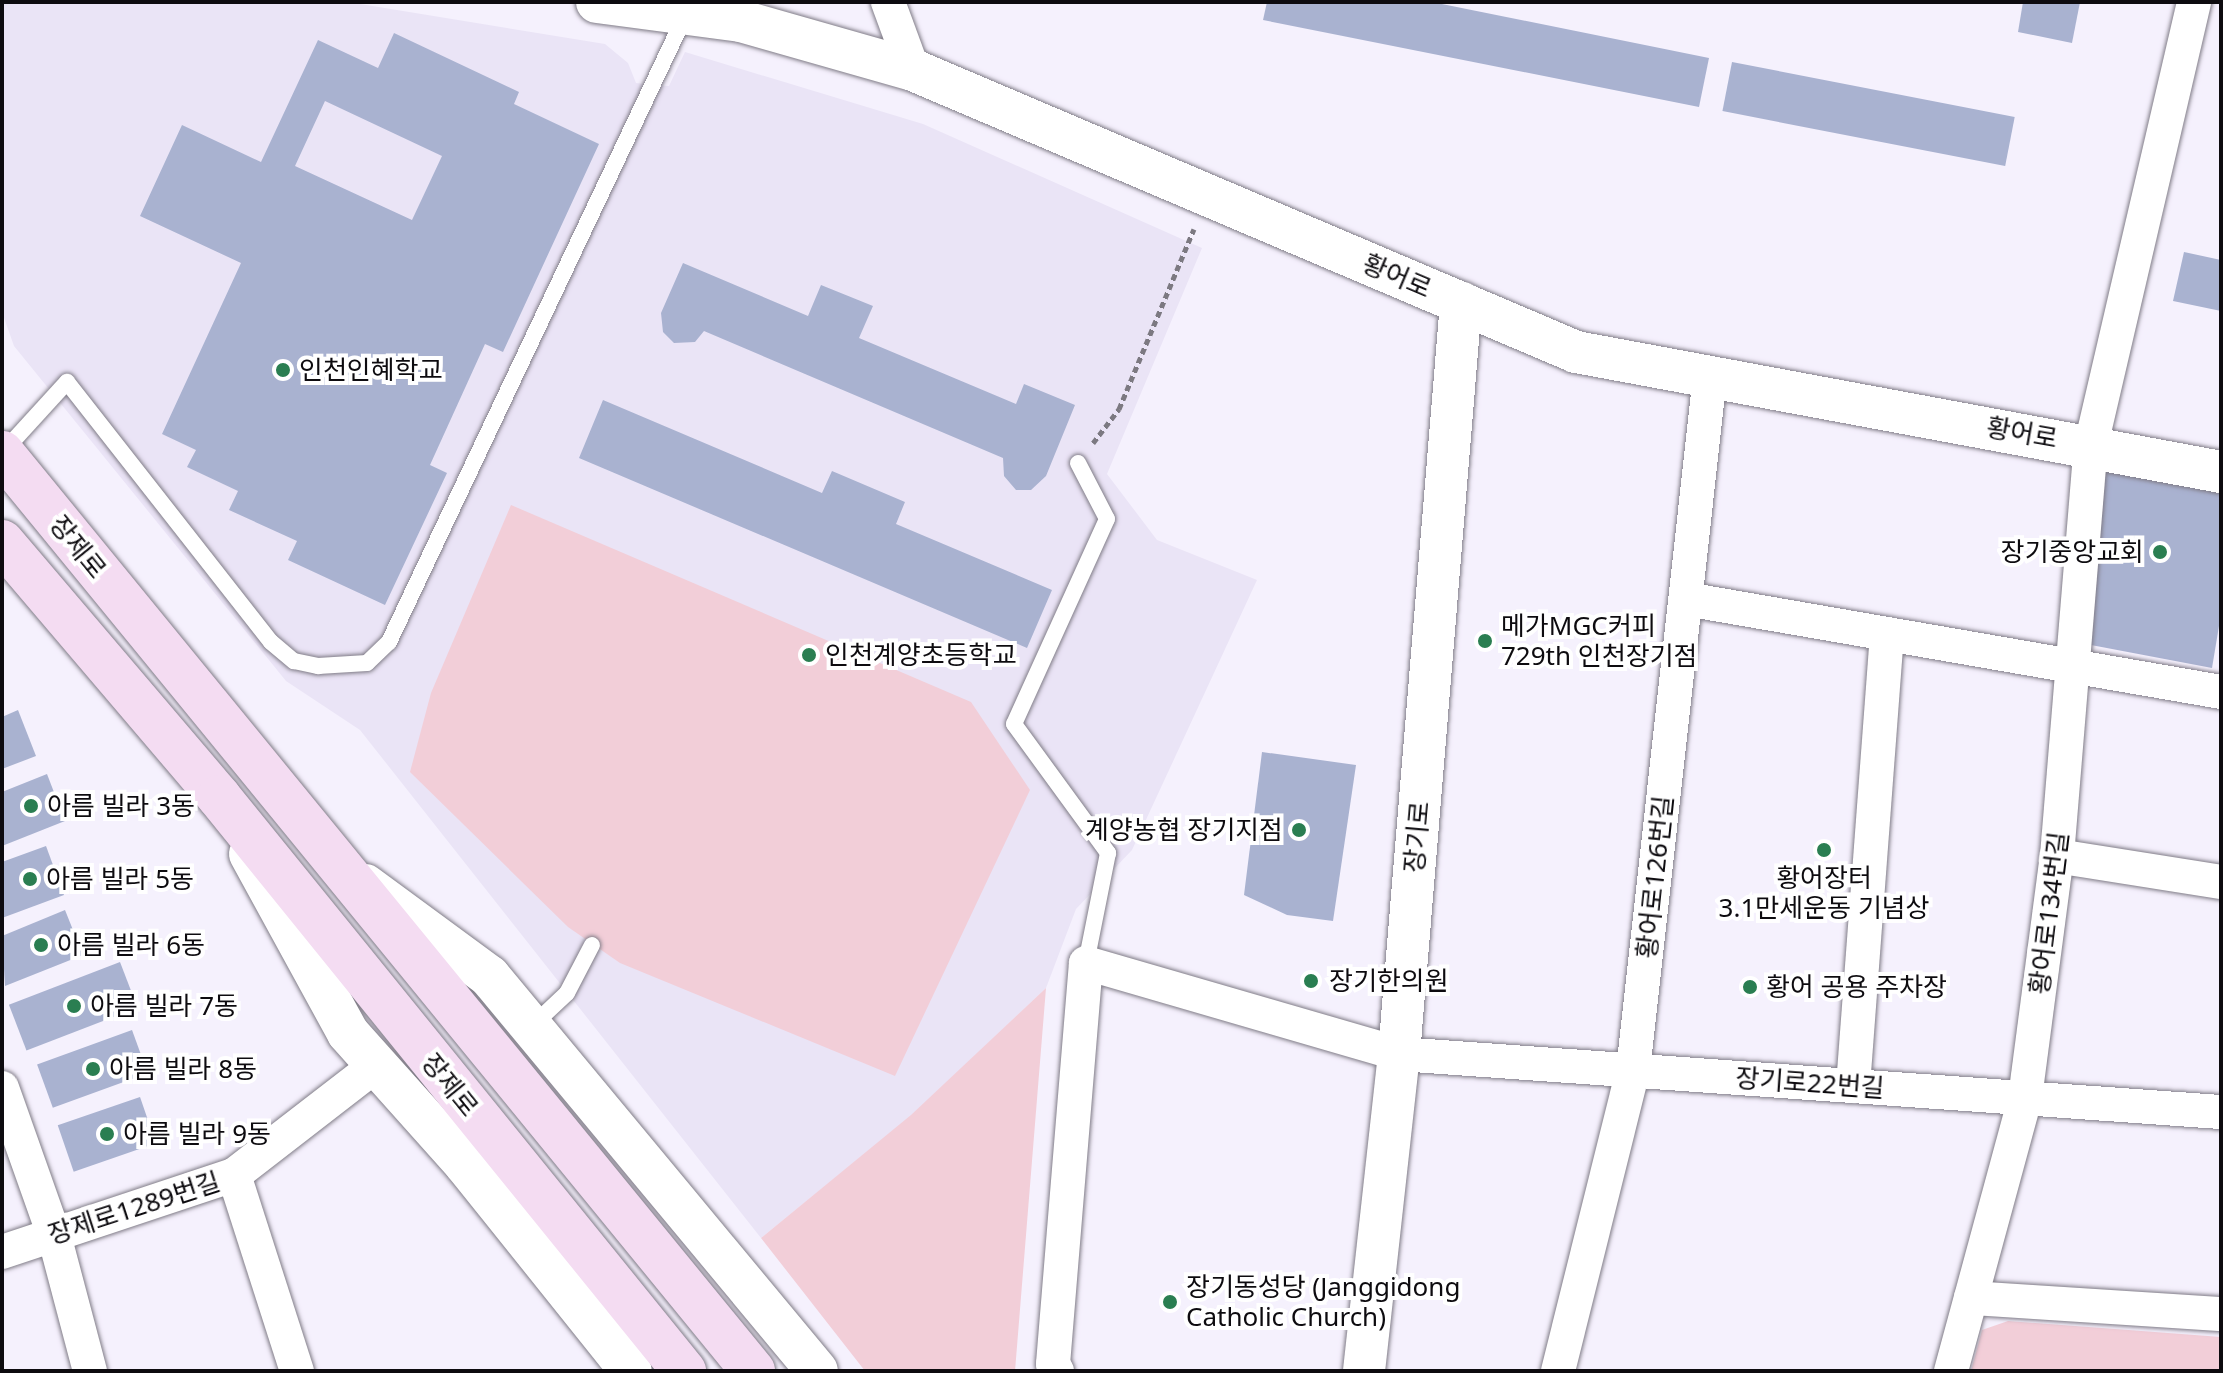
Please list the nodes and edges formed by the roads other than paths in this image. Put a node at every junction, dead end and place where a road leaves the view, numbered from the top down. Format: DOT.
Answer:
graph roads {
  1 [pos="597,2"];
  2 [pos="888,2"];
  3 [pos="2194,2"];
  4 [pos="750,11"];
  5 [pos="685,15"];
  6 [pos="913,70"];
  7 [pos="1461,303"];
  8 [pos="1710,376"];
  9 [pos="2091,445"];
  10 [pos="2,453"];
  11 [pos="1078,463"];
  12 [pos="2221,472"];
  13 [pos="2,542"];
  14 [pos="1686,599"];
  15 [pos="1887,634"];
  16 [pos="2073,666"];
  17 [pos="2221,692"];
  18 [pos="219,797"];
  19 [pos="2057,856"];
  20 [pos="337,864"];
  21 [pos="2221,882"];
  22 [pos="592,945"];
  23 [pos="1086,963"];
  24 [pos="532,1026"];
  25 [pos="1399,1054"];
  26 [pos="375,1066"];
  27 [pos="1633,1071"];
  28 [pos="1853,1086"];
  29 [pos="2,1088"];
  30 [pos="2025,1098"];
  31 [pos="2221,1112"];
  32 [pos="234,1175"];
  33 [pos="54,1235"];
  34 [pos="2,1252"];
  35 [pos="1971,1298"];
  36 [pos="2221,1314"];
  37 [pos="90,1371"];
  38 [pos="297,1371"];
  39 [pos="631,1371"];
  40 [pos="684,1371"];
  41 [pos="753,1371"];
  42 [pos="817,1371"];
  43 [pos="1057,1371"];
  44 [pos="1364,1371"];
  45 [pos="1558,1371"];
  46 [pos="1951,1371"];
  1 -- 5 [label="street, 황어로"];
  2 -- 6 [label="street"];
  3 -- 9 [label="street, 황어로134번길"];
  4 -- 5 [label="street, 황어로"];
  4 -- 6 [label="street, 황어로"];
  5 -- 10 [label="lane"];
  6 -- 7 [label="street, 황어로"];
  7 -- 8 [label="street, 황어로"];
  7 -- 25 [label="street, 장기로"];
  8 -- 9 [label="street, 황어로"];
  8 -- 14 [label="street, 황어로126번길"];
  9 -- 12 [label="street, 황어로"];
  9 -- 16 [label="street, 황어로134번길"];
  10 -- 20 [label="main road, 장제로"];
  11 -- 23 [label="lane"];
  13 -- 18 [label="main road, 장제로"];
  14 -- 15 [label="street"];
  14 -- 27 [label="street, 황어로126번길"];
  15 -- 16 [label="street"];
  15 -- 28 [label="street"];
  16 -- 17 [label="street"];
  16 -- 19 [label="street, 황어로134번길"];
  18 -- 26 [label="street, 장제로"];
  18 -- 40 [label="main road, 장제로"];
  19 -- 21 [label="street"];
  19 -- 30 [label="street, 황어로134번길"];
  20 -- 24 [label="street, 장제로"];
  20 -- 41 [label="main road, 장제로"];
  22 -- 24 [label="lane"];
  23 -- 25 [label="street, 장기로22번길"];
  23 -- 43 [label="street"];
  24 -- 42 [label="street, 장제로"];
  25 -- 27 [label="street, 장기로22번길"];
  25 -- 44 [label="street, 장기로"];
  26 -- 32 [label="street, 장제로1289번길"];
  26 -- 39 [label="street, 장제로"];
  27 -- 28 [label="street, 장기로22번길"];
  27 -- 45 [label="street, 황어로126번길"];
  28 -- 30 [label="street, 장기로22번길"];
  29 -- 33 [label="street"];
  30 -- 31 [label="street, 장기로22번길"];
  30 -- 35 [label="street, 황어로134번길"];
  32 -- 33 [label="street, 장제로1289번길"];
  32 -- 38 [label="street"];
  33 -- 34 [label="street, 장제로1289번길"];
  33 -- 37 [label="street"];
  35 -- 36 [label="street"];
  35 -- 46 [label="street, 황어로134번길"];
}
